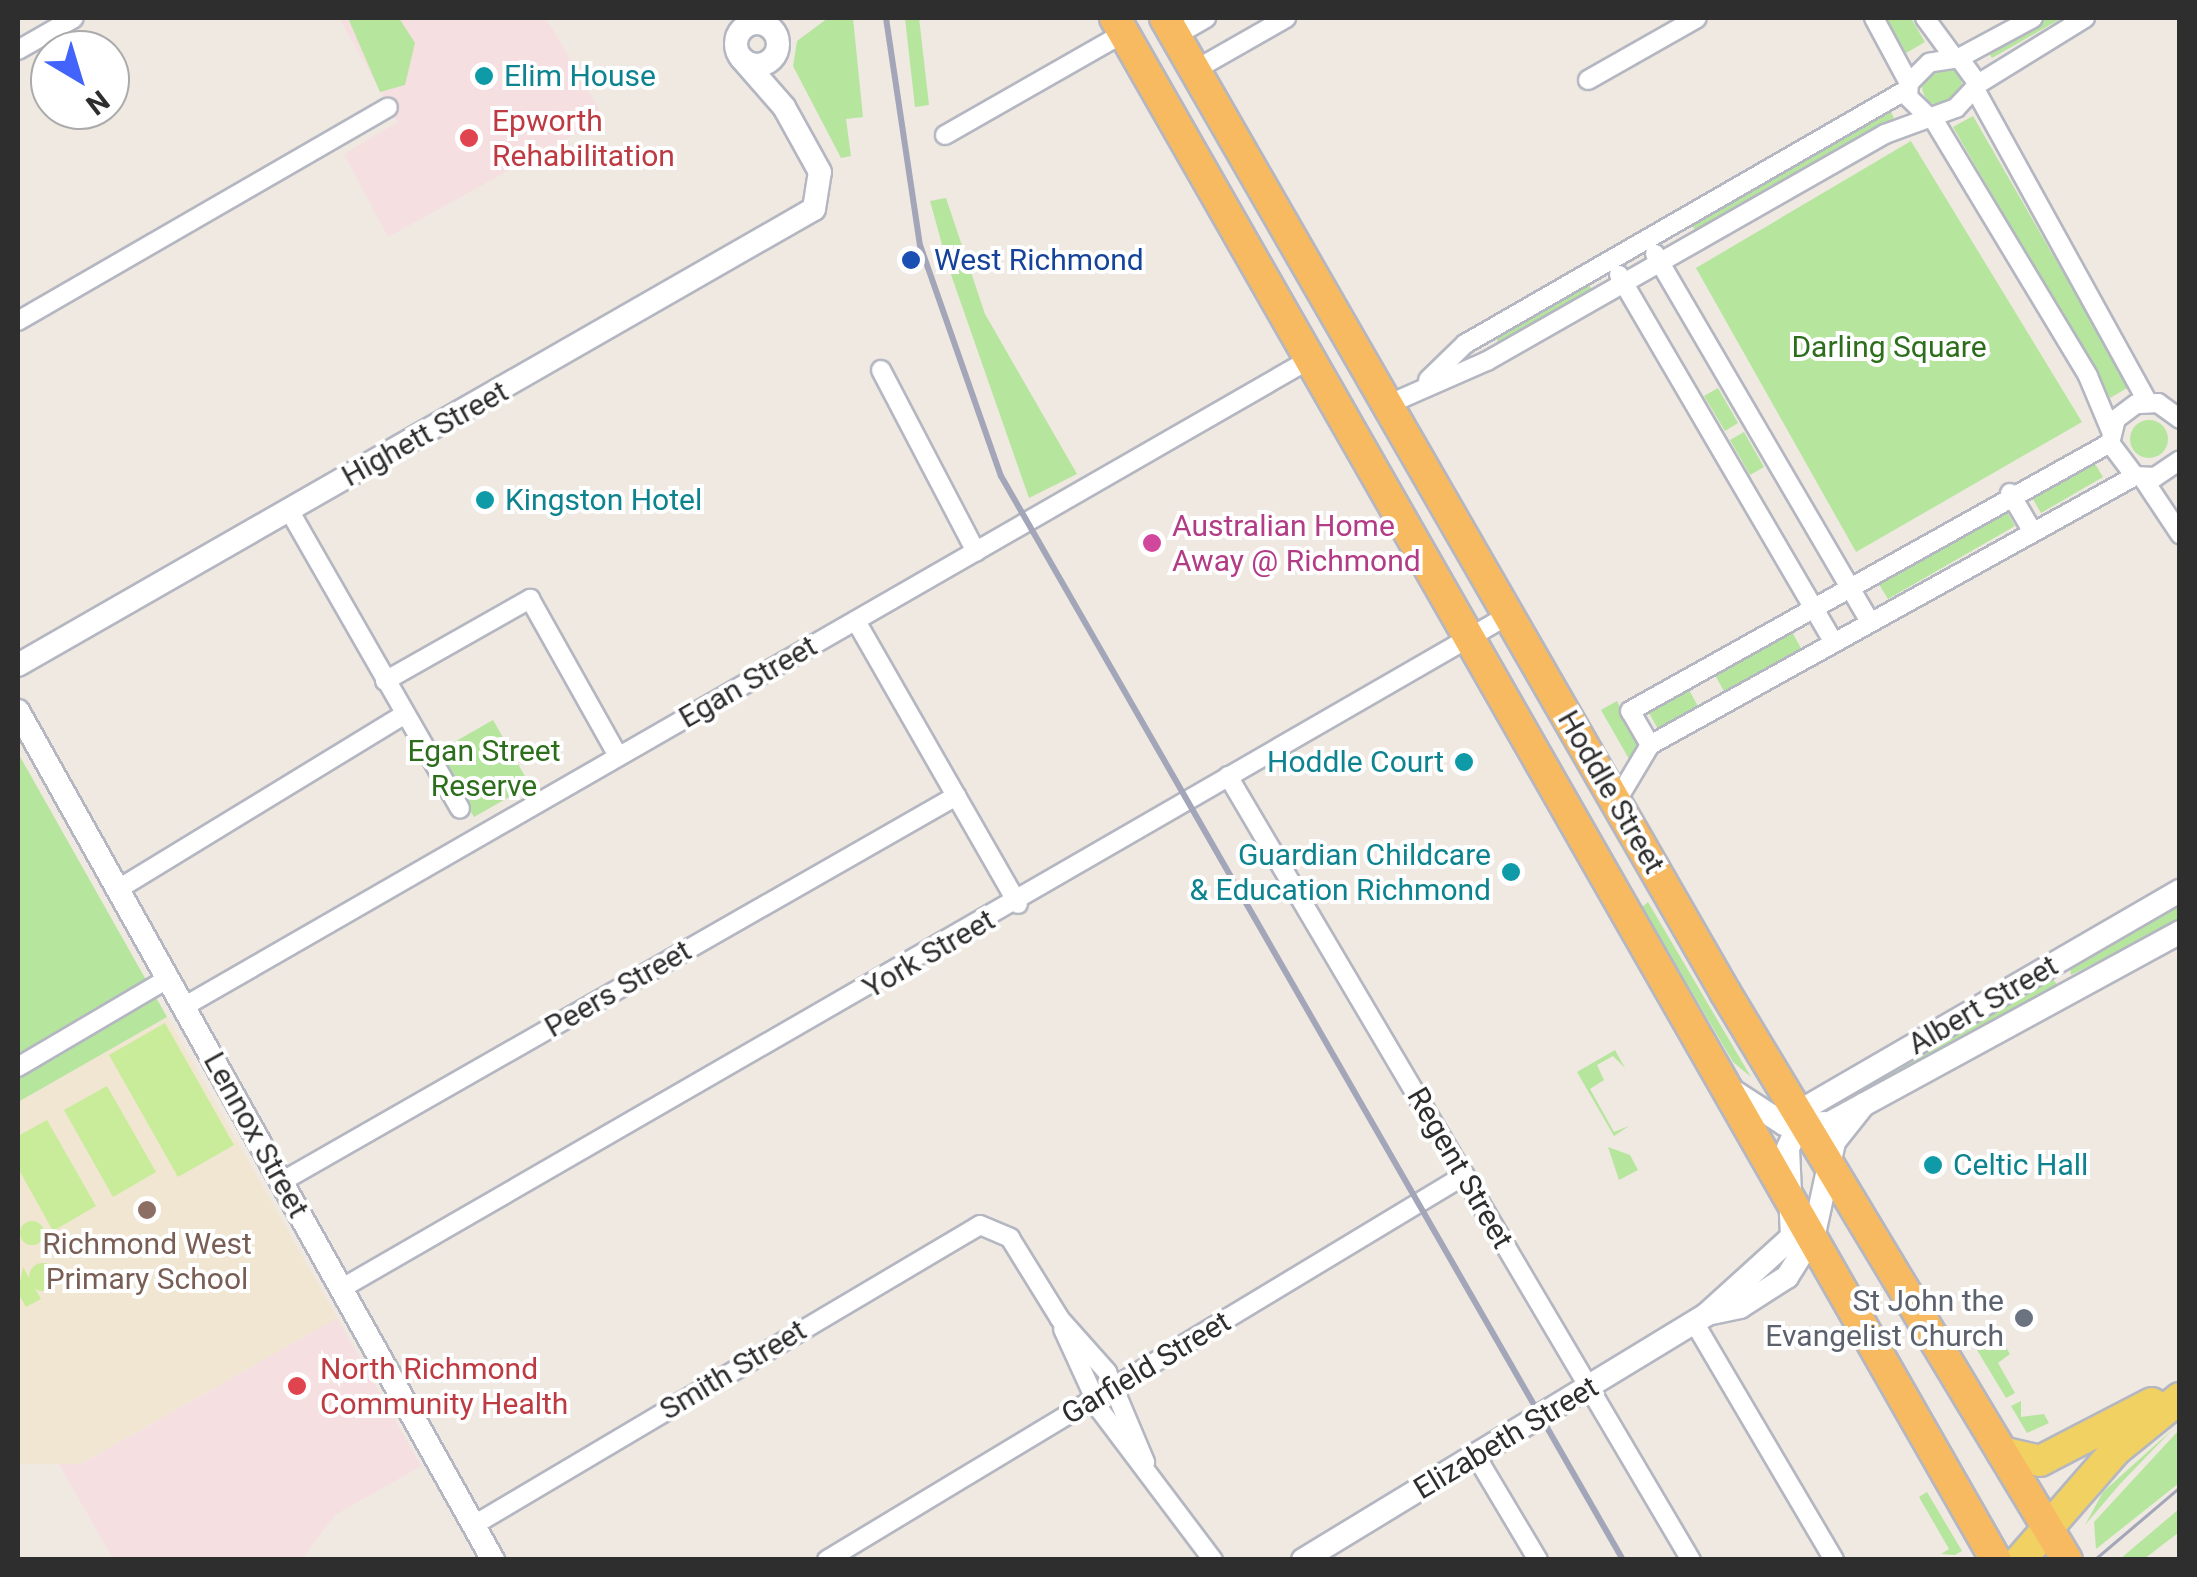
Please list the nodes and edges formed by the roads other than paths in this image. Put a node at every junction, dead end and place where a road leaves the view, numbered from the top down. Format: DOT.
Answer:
graph roads {
  1 [pos="74,18"];
  2 [pos="792,18"];
  3 [pos="1206,18"];
  4 [pos="1286,18"];
  5 [pos="1696,18"];
  6 [pos="1874,18"];
  7 [pos="1926,18"];
  8 [pos="2033,18"];
  9 [pos="2085,18"];
  10 [pos="752,22"];
  11 [pos="1120,25"];
  12 [pos="1170,27"];
  13 [pos="18,50"];
  14 [pos="776,50"];
  15 [pos="1956,57"];
  16 [pos="742,58"];
  17 [pos="1195,70"];
  18 [pos="1588,80"];
  19 [pos="1908,86"];
  20 [pos="1977,88"];
  21 [pos="388,107"];
  22 [pos="784,107"];
  23 [pos="1930,116"];
  24 [pos="945,134"];
  25 [pos="1672,226"];
  26 [pos="1647,240"];
  27 [pos="1685,248"];
  28 [pos="1611,262"];
  29 [pos="1660,262"];
  30 [pos="1623,283"];
  31 [pos="18,321"];
  32 [pos="1474,339"];
  33 [pos="1312,358"];
  34 [pos="1487,361"];
  35 [pos="881,370"];
  36 [pos="1428,380"];
  37 [pos="2180,394"];
  38 [pos="2153,403"];
  39 [pos="1389,404"];
  40 [pos="2180,419"];
  41 [pos="2111,437"];
  42 [pos="2180,460"];
  43 [pos="2138,476"];
  44 [pos="2010,493"];
  45 [pos="289,510"];
  46 [pos="2031,529"];
  47 [pos="2180,534"];
  48 [pos="976,552"];
  49 [pos="1848,584"];
  50 [pos="1812,605"];
  51 [pos="1510,614"];
  52 [pos="1869,620"];
  53 [pos="856,621"];
  54 [pos="1473,635"];
  55 [pos="1833,642"];
  56 [pos="18,665"];
  57 [pos="385,681"];
  58 [pos="18,711"];
  59 [pos="405,714"];
  60 [pos="1650,746"];
  61 [pos="618,756"];
  62 [pos="1228,776"];
  63 [pos="956,796"];
  64 [pos="1616,802"];
  65 [pos="460,810"];
  66 [pos="120,888"];
  67 [pos="2180,891"];
  68 [pos="1018,904"];
  69 [pos="2180,932"];
  70 [pos="2056,964"];
  71 [pos="170,978"];
  72 [pos="2074,995"];
  73 [pos="185,1006"];
  74 [pos="18,1067"];
  75 [pos="1725,1082"];
  76 [pos="1864,1104"];
  77 [pos="1799,1124"];
  78 [pos="1828,1166"];
  79 [pos="1464,1175"];
  80 [pos="281,1182"];
  81 [pos="1795,1202"];
  82 [pos="1814,1234"];
  83 [pos="344,1287"];
  84 [pos="1700,1318"];
  85 [pos="1060,1320"];
  86 [pos="1116,1386"];
  87 [pos="1589,1388"];
  88 [pos="2180,1390"];
  89 [pos="2180,1398"];
  90 [pos="1093,1400"];
  91 [pos="2002,1452"];
  92 [pos="1476,1456"];
  93 [pos="1145,1462"];
  94 [pos="474,1525"];
  95 [pos="2048,1527"];
  96 [pos="1188,1533"];
  97 [pos="494,1560"];
  98 [pos="827,1560"];
  99 [pos="1197,1560"];
  100 [pos="1212,1560"];
  101 [pos="1304,1560"];
  102 [pos="1538,1560"];
  103 [pos="1691,1560"];
  104 [pos="1834,1560"];
  105 [pos="1996,1560"];
  106 [pos="2020,1560"];
  107 [pos="2067,1560"];
  1 -- 13 [label="street"];
  2 -- 14 [label="street"];
  3 -- 12 [label="street"];
  4 -- 17 [label="street"];
  5 -- 18 [label="street"];
  6 -- 19 [label="street"];
  7 -- 15 [label="street"];
  8 -- 15 [label="street"];
  9 -- 20 [label="street"];
  10 -- 14 [label="street"];
  10 -- 16 [label="street"];
  11 -- 24 [label="street"];
  11 -- 33 [label="highway, Hoddle Street"];
  12 -- 17 [label="highway, Hoddle Street"];
  14 -- 16 [label="street"];
  14 -- 22 [label="street"];
  15 -- 19 [label="street"];
  15 -- 20 [label="street"];
  16 -- 22 [label="street"];
  17 -- 39 [label="highway, Hoddle Street"];
  19 -- 23 [label="street"];
  19 -- 25 [label="street"];
  20 -- 23 [label="street"];
  20 -- 38 [label="street"];
  21 -- 31 [label="street"];
  22 -- 45 [label="street, Highett Street"];
  23 -- 27 [label="street"];
  23 -- 41 [label="street"];
  25 -- 26 [label="street"];
  25 -- 27 [label="street"];
  26 -- 28 [label="street"];
  26 -- 29 [label="street"];
  27 -- 29 [label="street"];
  28 -- 30 [label="street"];
  28 -- 32 [label="street"];
  29 -- 30 [label="street"];
  29 -- 49 [label="street"];
  30 -- 34 [label="street"];
  30 -- 50 [label="street"];
  32 -- 34 [label="street"];
  32 -- 36 [label="street"];
  33 -- 48 [label="street, Egan Street"];
  33 -- 54 [label="highway, Hoddle Street"];
  34 -- 36 [label="street"];
  35 -- 48 [label="street"];
  36 -- 39 [label="street"];
  37 -- 38 [label="street"];
  38 -- 40 [label="street"];
  38 -- 41 [label="street"];
  39 -- 51 [label="highway, Hoddle Street"];
  41 -- 43 [label="street"];
  41 -- 44 [label="street"];
  42 -- 43 [label="street"];
  43 -- 46 [label="street"];
  43 -- 47 [label="street"];
  44 -- 46 [label="street"];
  44 -- 49 [label="street"];
  45 -- 56 [label="street, Highett Street"];
  45 -- 57 [label="street"];
  46 -- 52 [label="street"];
  48 -- 53 [label="street, Egan Street"];
  49 -- 50 [label="street"];
  49 -- 52 [label="street"];
  50 -- 55 [label="street"];
  50 -- 60 [label="street"];
  51 -- 54 [label="street, York Street"];
  51 -- 64 [label="highway, Hoddle Street"];
  52 -- 55 [label="street"];
  53 -- 61 [label="street, Egan Street"];
  53 -- 63 [label="street"];
  54 -- 62 [label="street, York Street"];
  54 -- 75 [label="highway, Hoddle Street"];
  55 -- 60 [label="street"];
  57 -- 59 [label="street"];
  57 -- 61 [label="street"];
  58 -- 66 [label="street, Lennox Street"];
  59 -- 65 [label="street"];
  59 -- 66 [label="street"];
  60 -- 64 [label="street"];
  61 -- 73 [label="street, Egan Street"];
  62 -- 68 [label="street, York Street"];
  62 -- 79 [label="street, Regent Street"];
  63 -- 68 [label="street"];
  63 -- 80 [label="street, Peers Street"];
  64 -- 77 [label="highway, Hoddle Street"];
  66 -- 71 [label="street, Lennox Street"];
  67 -- 70 [label="street, Albert Street"];
  68 -- 83 [label="street, York Street"];
  69 -- 72 [label="street, Albert Street"];
  70 -- 72 [label="street"];
  70 -- 77 [label="street, Albert Street"];
  71 -- 73 [label="street, Lennox Street"];
  71 -- 74 [label="street"];
  72 -- 76 [label="street, Albert Street"];
  73 -- 80 [label="street, Lennox Street"];
  75 -- 77 [label="street"];
  75 -- 81 [label="highway, Hoddle Street"];
  76 -- 77 [label="street, Albert Street"];
  76 -- 78 [label="street, Albert Street"];
  77 -- 78 [label="highway, Hoddle Street"];
  77 -- 81 [label="street"];
  78 -- 82 [label="street, Elizabeth Street"];
  78 -- 91 [label="highway, Hoddle Street"];
  79 -- 86 [label="street, Garfield Street"];
  79 -- 87 [label="street, Regent Street"];
  80 -- 83 [label="street, Lennox Street"];
  81 -- 82 [label="highway, Hoddle Street"];
  81 -- 84 [label="street, Elizabeth Street"];
  82 -- 84 [label="street, Elizabeth Street"];
  82 -- 105 [label="highway, Hoddle Street"];
  83 -- 94 [label="street, Lennox Street"];
  84 -- 87 [label="street, Elizabeth Street"];
  84 -- 104 [label="street"];
  85 -- 86 [label="street"];
  85 -- 90 [label="street"];
  85 -- 94 [label="street, Smith Street"];
  86 -- 90 [label="street, Garfield Street"];
  86 -- 93 [label="street"];
  87 -- 92 [label="street, Elizabeth Street"];
  87 -- 103 [label="street, Regent Street"];
  88 -- 91 [label="main road"];
  89 -- 95 [label="main road"];
  90 -- 93 [label="street"];
  90 -- 98 [label="street, Garfield Street"];
  91 -- 95 [label="highway, Hoddle Street"];
  92 -- 101 [label="street, Elizabeth Street"];
  92 -- 102 [label="street"];
  93 -- 96 [label="street"];
  94 -- 97 [label="street, Lennox Street"];
  95 -- 106 [label="main road"];
  95 -- 107 [label="highway, Hoddle Street"];
  96 -- 99 [label="street"];
  96 -- 100 [label="street"];
}
